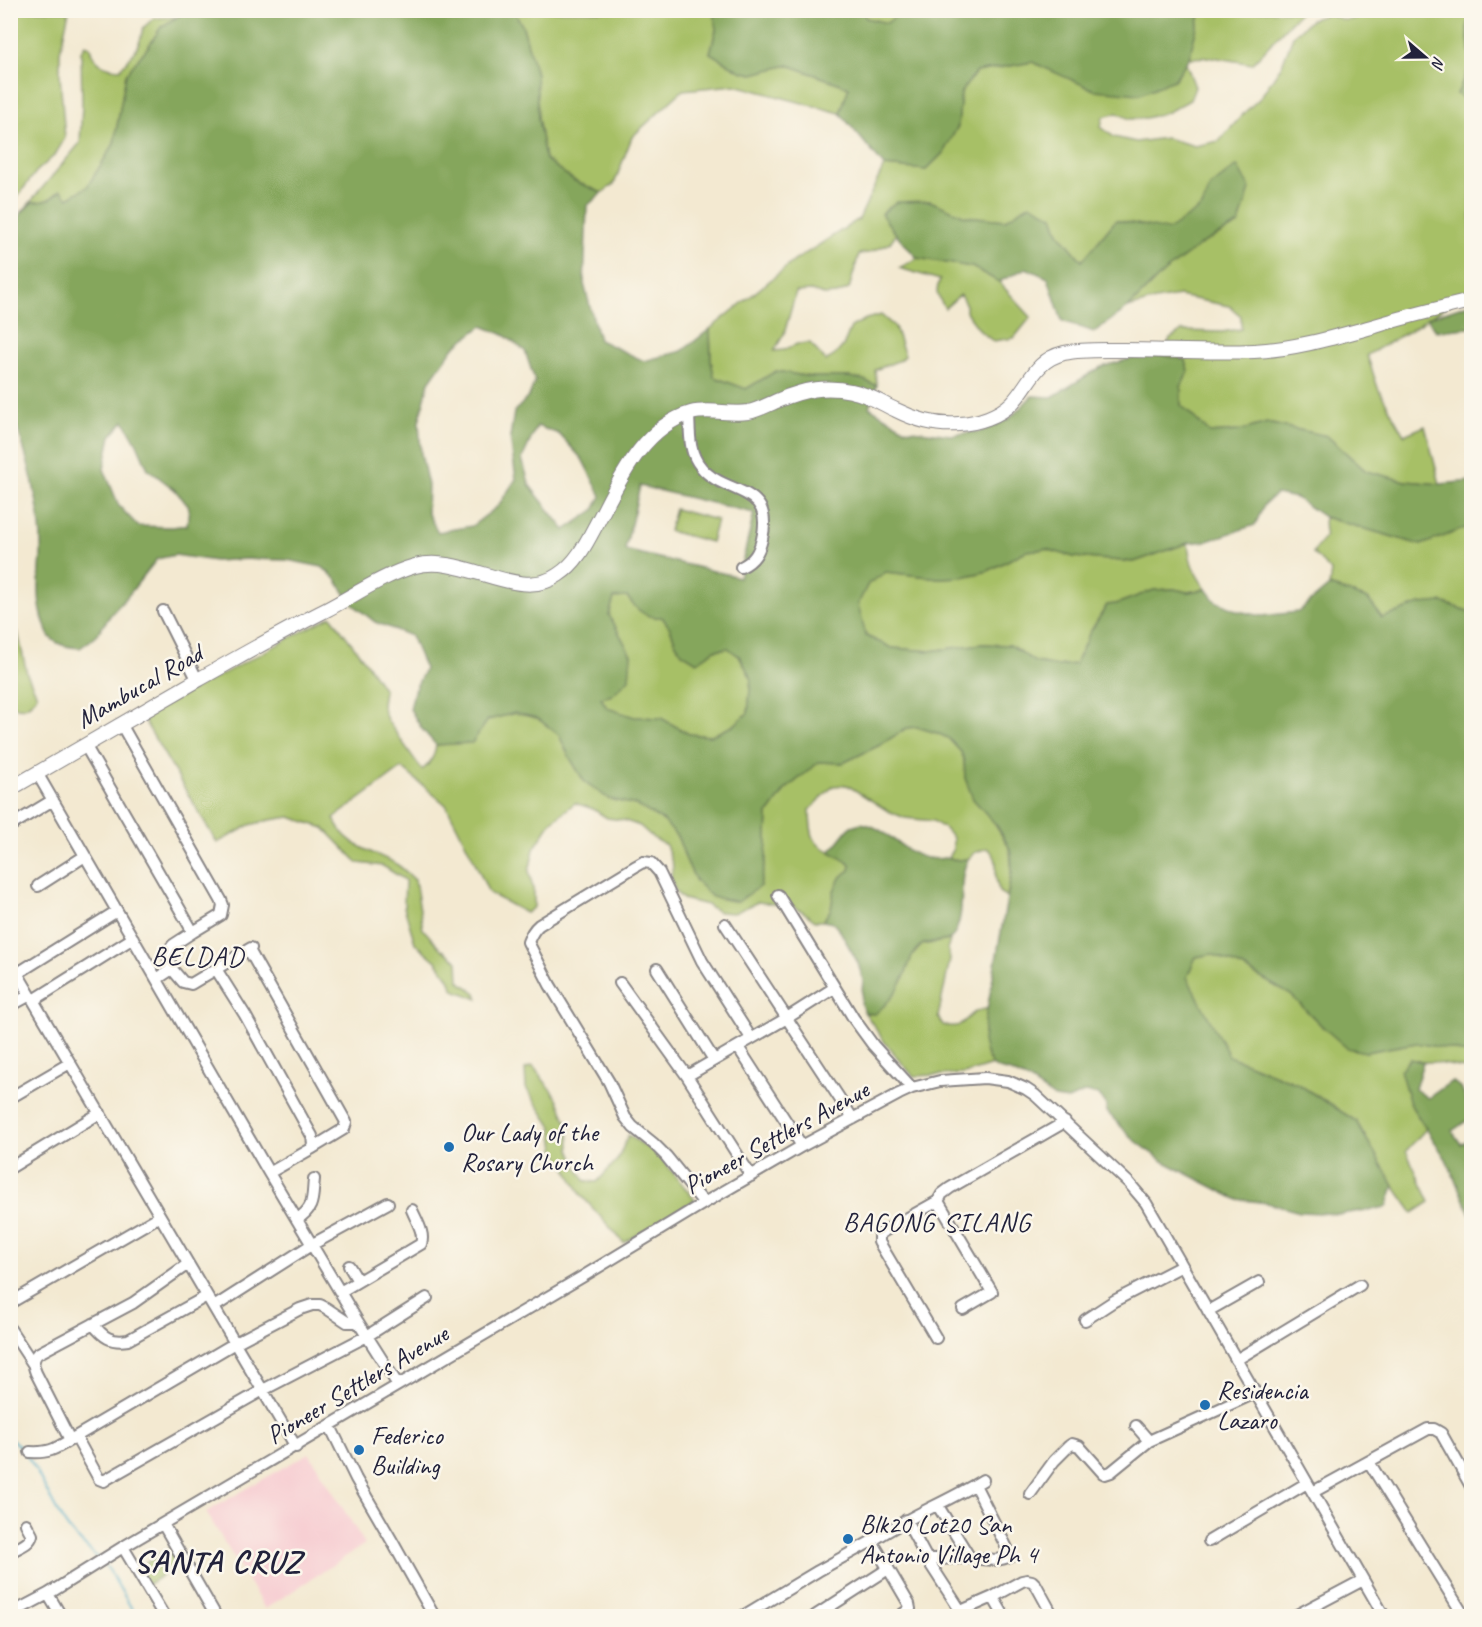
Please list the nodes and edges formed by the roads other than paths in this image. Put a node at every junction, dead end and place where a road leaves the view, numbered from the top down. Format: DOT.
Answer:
graph roads {
  1 [pos="1472,299"];
  2 [pos="689,414"];
  3 [pos="741,567"];
  4 [pos="163,611"];
  5 [pos="198,681"];
  6 [pos="121,724"];
  7 [pos="85,745"];
  8 [pos="37,773"];
  9 [pos="10,789"];
  10 [pos="53,800"];
  11 [pos="10,826"];
  12 [pos="85,856"];
  13 [pos="38,886"];
  14 [pos="778,895"];
  15 [pos="117,911"];
  16 [pos="725,924"];
  17 [pos="193,932"];
  18 [pos="132,938"];
  19 [pos="10,961"];
  20 [pos="172,969"];
  21 [pos="216,969"];
  22 [pos="657,969"];
  23 [pos="18,973"];
  24 [pos="156,979"];
  25 [pos="620,983"];
  26 [pos="834,988"];
  27 [pos="32,997"];
  28 [pos="10,1006"];
  29 [pos="787,1018"];
  30 [pos="751,1038"];
  31 [pos="738,1047"];
  32 [pos="714,1060"];
  33 [pos="70,1063"];
  34 [pos="687,1076"];
  35 [pos="912,1088"];
  36 [pos="10,1098"];
  37 [pos="100,1113"];
  38 [pos="853,1119"];
  39 [pos="1065,1122"];
  40 [pos="802,1146"];
  41 [pos="311,1149"];
  42 [pos="10,1168"];
  43 [pos="269,1173"];
  44 [pos="751,1176"];
  45 [pos="314,1179"];
  46 [pos="938,1201"];
  47 [pos="388,1203"];
  48 [pos="704,1203"];
  49 [pos="412,1210"];
  50 [pos="160,1215"];
  51 [pos="297,1220"];
  52 [pos="311,1245"];
  53 [pos="188,1264"];
  54 [pos="349,1266"];
  55 [pos="1182,1266"];
  56 [pos="358,1281"];
  57 [pos="1259,1282"];
  58 [pos="1360,1285"];
  59 [pos="340,1292"];
  60 [pos="207,1296"];
  61 [pos="427,1299"];
  62 [pos="10,1303"];
  63 [pos="214,1307"];
  64 [pos="963,1309"];
  65 [pos="1208,1311"];
  66 [pos="1085,1320"];
  67 [pos="357,1322"];
  68 [pos="93,1324"];
  69 [pos="10,1329"];
  70 [pos="367,1336"];
  71 [pos="936,1338"];
  72 [pos="235,1342"];
  73 [pos="1236,1360"];
  74 [pos="33,1364"];
  75 [pos="398,1384"];
  76 [pos="263,1390"];
  77 [pos="1255,1393"];
  78 [pos="330,1426"];
  79 [pos="1136,1426"];
  80 [pos="73,1439"];
  81 [pos="1149,1441"];
  82 [pos="296,1447"];
  83 [pos="30,1452"];
  84 [pos="1369,1462"];
  85 [pos="1310,1488"];
  86 [pos="1472,1488"];
  87 [pos="1030,1494"];
  88 [pos="938,1506"];
  89 [pos="906,1520"];
  90 [pos="26,1524"];
  91 [pos="163,1524"];
  92 [pos="872,1541"];
  93 [pos="1209,1542"];
  94 [pos="123,1547"];
  95 [pos="10,1552"];
  96 [pos="970,1558"];
  97 [pos="927,1559"];
  98 [pos="888,1569"];
  99 [pos="1363,1580"];
  100 [pos="48,1594"];
  101 [pos="993,1597"];
  102 [pos="10,1614"];
  103 [pos="963,1614"];
  104 [pos="61,1617"];
  105 [pos="164,1617"];
  106 [pos="216,1617"];
  107 [pos="434,1617"];
  108 [pos="743,1617"];
  109 [pos="815,1617"];
  110 [pos="900,1617"];
  111 [pos="1004,1617"];
  112 [pos="1053,1617"];
  113 [pos="1295,1617"];
  114 [pos="1384,1617"];
  115 [pos="1464,1617"];
  1 -- 2 [label="main road"];
  2 -- 3 [label="street"];
  2 -- 5 [label="main road, Mambucal Road"];
  4 -- 5 [label="street"];
  5 -- 6 [label="main road, Mambucal Road"];
  6 -- 7 [label="main road, Mambucal Road"];
  6 -- 17 [label="street"];
  7 -- 8 [label="main road, Mambucal Road"];
  7 -- 17 [label="street"];
  8 -- 9 [label="main road, Mambucal Road"];
  8 -- 10 [label="street"];
  10 -- 11 [label="street"];
  10 -- 12 [label="street"];
  12 -- 13 [label="street"];
  12 -- 15 [label="street"];
  14 -- 26 [label="street"];
  15 -- 18 [label="street"];
  15 -- 23 [label="street"];
  16 -- 29 [label="street"];
  17 -- 20 [label="street"];
  18 -- 24 [label="street"];
  18 -- 27 [label="street"];
  19 -- 23 [label="street"];
  20 -- 21 [label="street"];
  20 -- 24 [label="street"];
  21 -- 41 [label="street"];
  21 -- 41 [label="street"];
  22 -- 32 [label="street"];
  23 -- 27 [label="street"];
  24 -- 43 [label="street"];
  25 -- 34 [label="street"];
  26 -- 29 [label="street"];
  26 -- 35 [label="street"];
  27 -- 28 [label="street"];
  27 -- 33 [label="street"];
  29 -- 30 [label="street"];
  29 -- 38 [label="street"];
  30 -- 31 [label="street"];
  30 -- 48 [label="street"];
  31 -- 32 [label="street"];
  31 -- 40 [label="street"];
  32 -- 34 [label="street"];
  33 -- 36 [label="street"];
  33 -- 37 [label="street"];
  34 -- 44 [label="street"];
  35 -- 38 [label="street, Pioneer Settlers Avenue"];
  35 -- 39 [label="street, Pioneer Settlers Avenue"];
  37 -- 42 [label="street"];
  37 -- 50 [label="street"];
  38 -- 40 [label="street, Pioneer Settlers Avenue"];
  39 -- 46 [label="street"];
  39 -- 55 [label="street, Pioneer Settlers Avenue"];
  40 -- 44 [label="street, Pioneer Settlers Avenue"];
  41 -- 43 [label="street"];
  43 -- 51 [label="street"];
  44 -- 48 [label="street, Pioneer Settlers Avenue"];
  45 -- 51 [label="street"];
  46 -- 64 [label="street"];
  46 -- 71 [label="street"];
  47 -- 52 [label="street"];
  48 -- 75 [label="street, Pioneer Settlers Avenue"];
  49 -- 56 [label="street"];
  50 -- 53 [label="street"];
  50 -- 62 [label="street"];
  51 -- 52 [label="street"];
  52 -- 59 [label="street"];
  52 -- 63 [label="street"];
  53 -- 60 [label="street"];
  53 -- 68 [label="street"];
  54 -- 56 [label="street"];
  55 -- 65 [label="street, Pioneer Settlers Avenue"];
  55 -- 66 [label="street"];
  56 -- 59 [label="street"];
  57 -- 65 [label="street"];
  58 -- 73 [label="street"];
  59 -- 67 [label="street"];
  60 -- 63 [label="street"];
  60 -- 68 [label="street"];
  61 -- 70 [label="street"];
  63 -- 72 [label="street"];
  65 -- 73 [label="street, Pioneer Settlers Avenue"];
  67 -- 70 [label="street"];
  67 -- 72 [label="street"];
  68 -- 74 [label="street"];
  69 -- 74 [label="street"];
  70 -- 75 [label="street"];
  70 -- 76 [label="street"];
  72 -- 76 [label="street"];
  72 -- 80 [label="street"];
  73 -- 77 [label="street, Pioneer Settlers Avenue"];
  74 -- 80 [label="street"];
  75 -- 78 [label="street, Pioneer Settlers Avenue"];
  76 -- 80 [label="street"];
  76 -- 82 [label="street"];
  77 -- 81 [label="street"];
  77 -- 85 [label="street, Pioneer Settlers Avenue"];
  78 -- 82 [label="street, Pioneer Settlers Avenue"];
  78 -- 107 [label="street"];
  79 -- 81 [label="street"];
  80 -- 83 [label="street"];
  81 -- 87 [label="street"];
  82 -- 91 [label="street, Pioneer Settlers Avenue"];
  84 -- 85 [label="street"];
  84 -- 86 [label="street"];
  84 -- 115 [label="street"];
  85 -- 93 [label="street"];
  85 -- 99 [label="street, Pioneer Settlers Avenue"];
  88 -- 89 [label="street"];
  88 -- 96 [label="street"];
  88 -- 96 [label="street"];
  89 -- 92 [label="street"];
  89 -- 97 [label="street"];
  90 -- 95 [label="street"];
  91 -- 94 [label="street, Pioneer Settlers Avenue"];
  91 -- 106 [label="street"];
  92 -- 98 [label="street"];
  92 -- 108 [label="street"];
  94 -- 100 [label="street, Pioneer Settlers Avenue"];
  94 -- 105 [label="street"];
  96 -- 97 [label="street"];
  97 -- 103 [label="street"];
  98 -- 109 [label="street"];
  98 -- 110 [label="street"];
  99 -- 113 [label="street"];
  99 -- 114 [label="street, Pioneer Settlers Avenue"];
  100 -- 102 [label="street, Pioneer Settlers Avenue"];
  100 -- 104 [label="street"];
  101 -- 103 [label="street"];
  101 -- 111 [label="street"];
  101 -- 112 [label="street"];
}
